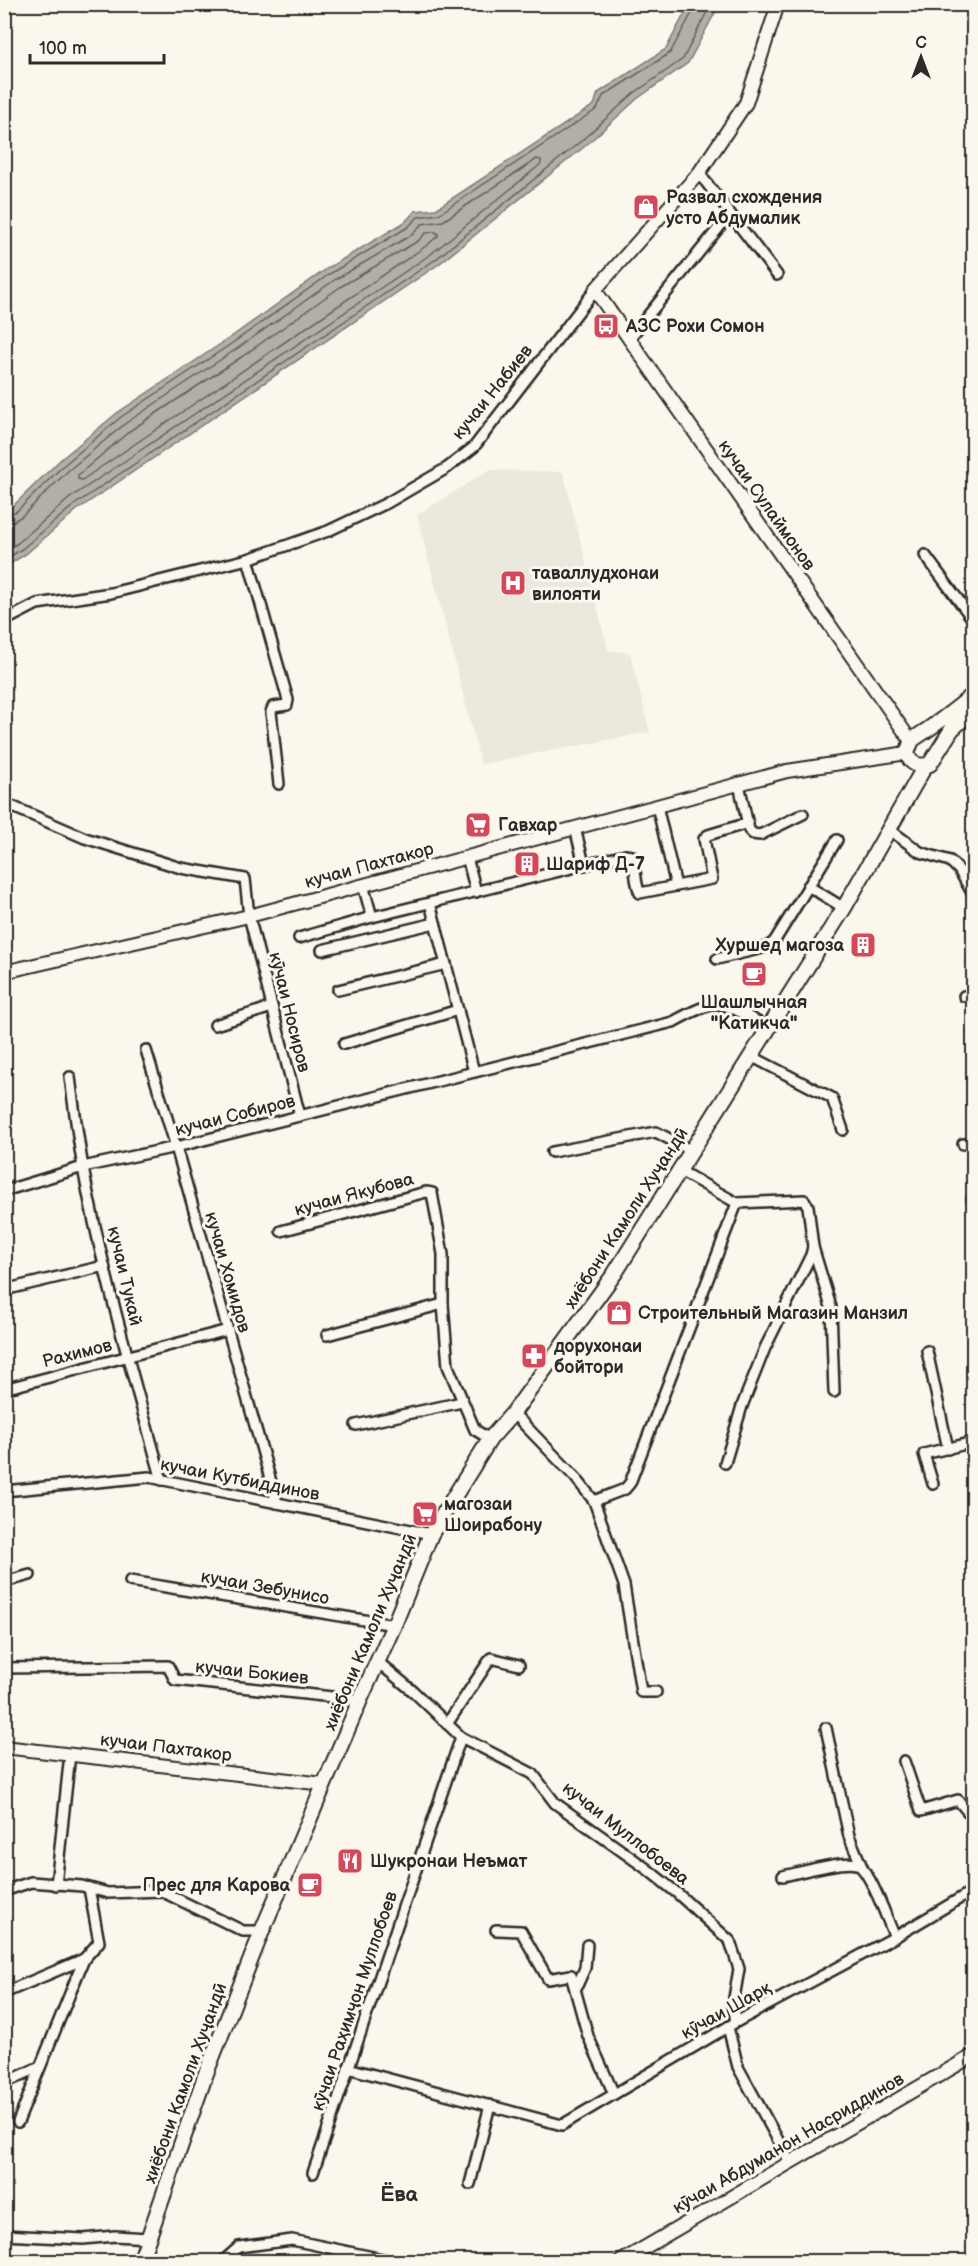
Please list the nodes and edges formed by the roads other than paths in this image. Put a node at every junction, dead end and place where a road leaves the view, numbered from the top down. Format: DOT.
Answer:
graph roads {
  1 [pos="778,4"];
  2 [pos="699,173"];
  3 [pos="730,213"];
  4 [pos="777,275"];
  5 [pos="595,290"];
  6 [pos="629,339"];
  7 [pos="925,555"];
  8 [pos="248,559"];
  9 [pos="4,621"];
  10 [pos="974,621"];
  11 [pos="974,694"];
  12 [pos="974,709"];
  13 [pos="912,747"];
  14 [pos="937,756"];
  15 [pos="926,766"];
  16 [pos="279,784"];
  17 [pos="739,784"];
  18 [pos="912,791"];
  19 [pos="4,803"];
  20 [pos="657,806"];
  21 [pos="803,814"];
  22 [pos="748,823"];
  23 [pos="575,828"];
  24 [pos="890,830"];
  25 [pos="837,840"];
  26 [pos="467,857"];
  27 [pos="584,864"];
  28 [pos="363,885"];
  29 [pos="676,886"];
  30 [pos="808,886"];
  31 [pos="972,891"];
  32 [pos="476,892"];
  33 [pos="430,903"];
  34 [pos="844,908"];
  35 [pos="249,916"];
  36 [pos="372,917"];
  37 [pos="435,923"];
  38 [pos="299,938"];
  39 [pos="322,950"];
  40 [pos="717,959"];
  41 [pos="446,964"];
  42 [pos="5,971"];
  43 [pos="338,990"];
  44 [pos="272,1008"];
  45 [pos="458,1010"];
  46 [pos="215,1025"];
  47 [pos="768,1028"];
  48 [pos="344,1044"];
  49 [pos="146,1050"];
  50 [pos="751,1056"];
  51 [pos="474,1072"];
  52 [pos="70,1077"];
  53 [pos="300,1116"];
  54 [pos="843,1130"];
  55 [pos="963,1144"];
  56 [pos="974,1144"];
  57 [pos="176,1146"];
  58 [pos="692,1151"];
  59 [pos="552,1152"];
  60 [pos="83,1167"];
  61 [pos="680,1171"];
  62 [pos="4,1191"];
  63 [pos="736,1203"];
  64 [pos="280,1231"];
  65 [pos="813,1247"];
  66 [pos="104,1266"];
  67 [pos="4,1290"];
  68 [pos="443,1304"];
  69 [pos="228,1330"];
  70 [pos="327,1335"];
  71 [pos="927,1351"];
  72 [pos="127,1357"];
  73 [pos="4,1389"];
  74 [pos="834,1392"];
  75 [pos="462,1402"];
  76 [pos="513,1413"];
  77 [pos="356,1425"];
  78 [pos="490,1439"];
  79 [pos="974,1442"];
  80 [pos="948,1449"];
  81 [pos="725,1463"];
  82 [pos="162,1480"];
  83 [pos="933,1484"];
  84 [pos="4,1491"];
  85 [pos="594,1501"];
  86 [pos="277,1503"];
  87 [pos="431,1534"];
  88 [pos="30,1575"];
  89 [pos="129,1581"];
  90 [pos="4,1582"];
  91 [pos="394,1625"];
  92 [pos="378,1662"];
  93 [pos="519,1665"];
  94 [pos="4,1668"];
  95 [pos="656,1692"];
  96 [pos="360,1700"];
  97 [pos="447,1724"];
  98 [pos="826,1728"];
  99 [pos="461,1737"];
  100 [pos="4,1747"];
  101 [pos="70,1754"];
  102 [pos="904,1761"];
  103 [pos="324,1784"];
  104 [pos="974,1814"];
  105 [pos="863,1870"];
  106 [pos="783,1876"];
  107 [pos="56,1885"];
  108 [pos="90,1888"];
  109 [pos="974,1890"];
  110 [pos="4,1891"];
  111 [pos="496,1930"];
  112 [pos="262,1931"];
  113 [pos="895,1937"];
  114 [pos="587,1945"];
  115 [pos="84,1959"];
  116 [pos="576,1988"];
  117 [pos="4,1993"];
  118 [pos="732,2024"];
  119 [pos="974,2055"];
  120 [pos="40,2067"];
  121 [pos="348,2068"];
  122 [pos="4,2083"];
  123 [pos="614,2094"];
  124 [pos="490,2105"];
  125 [pos="18,2122"];
  126 [pos="790,2162"];
  127 [pos="313,2173"];
  128 [pos="470,2184"];
  129 [pos="4,2235"];
  130 [pos="147,2238"];
  131 [pos="140,2262"];
  132 [pos="222,2262"];
  133 [pos="397,2262"];
  134 [pos="620,2262"];
  1 -- 2 [label="main road, кучаи Набиев"];
  2 -- 3 [label="street"];
  2 -- 5 [label="main road, кучаи Набиев"];
  3 -- 4 [label="street"];
  3 -- 6 [label="street"];
  5 -- 6 [label="main road, кучаи Сулаймонов"];
  5 -- 8 [label="street, кучаи Набиев"];
  6 -- 13 [label="main road, кучаи Сулаймонов"];
  7 -- 10 [label="street"];
  8 -- 9 [label="street, кучаи Набиев"];
  8 -- 16 [label="street"];
  11 -- 13 [label="main road"];
  12 -- 14 [label="main road"];
  13 -- 14 [label="main road"];
  13 -- 15 [label="main road"];
  13 -- 17 [label="main road, кучаи Пахтакор"];
  13 -- 18 [label="main road"];
  14 -- 15 [label="main road"];
  15 -- 18 [label="main road, хиёбони Камоли Хуҷандӣ"];
  17 -- 20 [label="main road, кучаи Пахтакор"];
  17 -- 22 [label="street"];
  18 -- 24 [label="main road, хиёбони Камоли Хуҷандӣ"];
  19 -- 35 [label="street, кӯчаи Носиров"];
  20 -- 23 [label="main road, кучаи Пахтакор"];
  20 -- 29 [label="street"];
  21 -- 22 [label="street"];
  22 -- 29 [label="street"];
  23 -- 26 [label="main road, кучаи Пахтакор"];
  23 -- 27 [label="street"];
  24 -- 31 [label="street"];
  24 -- 34 [label="main road, хиёбони Камоли Хуҷандӣ"];
  25 -- 30 [label="street"];
  26 -- 28 [label="main road, кучаи Пахтакор"];
  26 -- 32 [label="street"];
  27 -- 29 [label="street"];
  27 -- 32 [label="street"];
  28 -- 35 [label="main road, кучаи Пахтакор"];
  28 -- 36 [label="street"];
  30 -- 34 [label="street"];
  30 -- 40 [label="street"];
  32 -- 33 [label="street"];
  33 -- 36 [label="street"];
  33 -- 37 [label="street"];
  34 -- 47 [label="main road, хиёбони Камоли Хуҷандӣ"];
  35 -- 42 [label="main road, кучаи Пахтакор"];
  35 -- 44 [label="street, кӯчаи Носиров"];
  36 -- 38 [label="street"];
  37 -- 39 [label="street"];
  37 -- 41 [label="street"];
  41 -- 43 [label="street"];
  41 -- 45 [label="street"];
  44 -- 46 [label="street"];
  44 -- 53 [label="street, кӯчаи Носиров"];
  45 -- 48 [label="street"];
  45 -- 51 [label="street"];
  47 -- 50 [label="main road, хиёбони Камоли Хуҷандӣ"];
  47 -- 51 [label="street, кучаи Собиров"];
  49 -- 57 [label="street, кучаи Хомидов"];
  50 -- 54 [label="street"];
  50 -- 58 [label="main road, хиёбони Камоли Хуҷандӣ"];
  51 -- 53 [label="street, кучаи Собиров"];
  52 -- 60 [label="street, кучаи Тукай"];
  53 -- 57 [label="street, кучаи Собиров"];
  55 -- 56 [label="street"];
  57 -- 60 [label="street, кучаи Собиров"];
  57 -- 69 [label="street, кучаи Хомидов"];
  58 -- 59 [label="street"];
  58 -- 61 [label="main road, хиёбони Камоли Хуҷандӣ"];
  60 -- 62 [label="street, кучаи Собиров"];
  60 -- 66 [label="street, кучаи Тукай"];
  61 -- 63 [label="street"];
  61 -- 76 [label="main road, хиёбони Камоли Хуҷандӣ"];
  63 -- 65 [label="street"];
  63 -- 85 [label="street"];
  64 -- 68 [label="street, кучаи Якубова"];
  65 -- 74 [label="street"];
  65 -- 81 [label="street"];
  66 -- 67 [label="street"];
  66 -- 72 [label="street, кучаи Тукай"];
  68 -- 70 [label="street"];
  68 -- 75 [label="street, кучаи Якубова"];
  69 -- 72 [label="street, Рахимов"];
  69 -- 86 [label="street, кучаи Хомидов"];
  71 -- 80 [label="street"];
  72 -- 73 [label="street, Рахимов"];
  72 -- 82 [label="street, кучаи Тукай"];
  75 -- 77 [label="street"];
  75 -- 78 [label="street, кучаи Якубова"];
  76 -- 78 [label="main road, хиёбони Камоли Хуҷандӣ"];
  76 -- 85 [label="street"];
  78 -- 87 [label="main road, хиёбони Камоли Хуҷандӣ"];
  79 -- 80 [label="street"];
  80 -- 83 [label="street"];
  82 -- 84 [label="street, кучаи Кутбиддинов"];
  82 -- 86 [label="street, кучаи Кутбиддинов"];
  85 -- 95 [label="street"];
  86 -- 87 [label="street, кучаи Кутбиддинов"];
  87 -- 91 [label="main road, хиёбони Камоли Хуҷандӣ"];
  88 -- 90 [label="street"];
  89 -- 91 [label="street, кучаи Зебунисо"];
  91 -- 92 [label="main road, хиёбони Камоли Хуҷандӣ"];
  92 -- 96 [label="main road, хиёбони Камоли Хуҷандӣ"];
  92 -- 97 [label="street, кучаи Муллобоева"];
  93 -- 97 [label="street"];
  94 -- 96 [label="street, кучаи Бокиев"];
  96 -- 103 [label="main road, хиёбони Камоли Хуҷандӣ"];
  97 -- 99 [label="street, кучаи Муллобоева"];
  98 -- 105 [label="street"];
  99 -- 118 [label="street, кучаи Муллобоева"];
  99 -- 121 [label="street, кӯчаи Раҳимҷон Муллобоев"];
  100 -- 101 [label="main road, кучаи Пахтакор"];
  101 -- 103 [label="main road, кучаи Пахтакор"];
  101 -- 107 [label="street"];
  102 -- 104 [label="street"];
  103 -- 112 [label="main road, хиёбони Камоли Хуҷандӣ"];
  105 -- 106 [label="street"];
  105 -- 113 [label="street"];
  107 -- 108 [label="street"];
  107 -- 110 [label="street"];
  108 -- 112 [label="street"];
  108 -- 115 [label="street"];
  109 -- 113 [label="street, кӯчаи Шарқ"];
  111 -- 116 [label="street"];
  112 -- 130 [label="main road, хиёбони Камоли Хуҷандӣ"];
  113 -- 118 [label="street, кӯчаи Шарқ"];
  114 -- 116 [label="street"];
  115 -- 117 [label="street"];
  115 -- 120 [label="street"];
  116 -- 123 [label="street"];
  118 -- 123 [label="street, кӯчаи Шарқ"];
  118 -- 126 [label="street, кучаи Муллобоева"];
  119 -- 126 [label="main road, кӯчаи Абдуманон Насриддинов"];
  120 -- 122 [label="street"];
  120 -- 125 [label="street"];
  121 -- 124 [label="street, кӯчаи Шарқ"];
  121 -- 127 [label="street, кӯчаи Раҳимҷон Муллобоев"];
  123 -- 124 [label="street, кӯчаи Шарқ"];
  124 -- 128 [label="street"];
  126 -- 134 [label="main road, кӯчаи Абдуманон Насриддинов"];
  129 -- 130 [label="street"];
  130 -- 131 [label="main road, хиёбони Камоли Хуҷандӣ"];
  132 -- 133 [label="street"];
}
